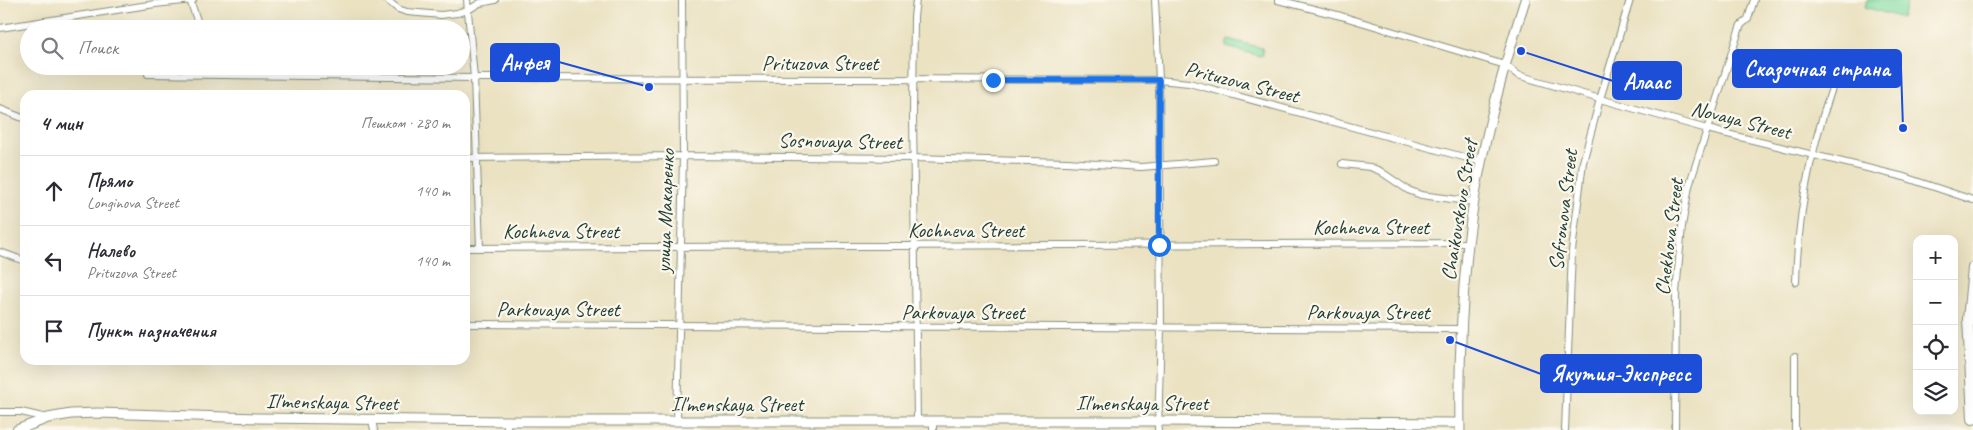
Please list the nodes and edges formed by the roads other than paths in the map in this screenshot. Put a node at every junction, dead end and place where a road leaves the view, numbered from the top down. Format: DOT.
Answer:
graph roads {
  1 [pos="192,0"];
  2 [pos="386,0"];
  3 [pos="467,0"];
  4 [pos="495,0"];
  5 [pos="682,0"];
  6 [pos="916,0"];
  7 [pos="1155,0"];
  8 [pos="1278,0"];
  9 [pos="1525,0"];
  10 [pos="1630,0"];
  11 [pos="1754,0"];
  12 [pos="468,10"];
  13 [pos="52,20"];
  14 [pos="198,20"];
  15 [pos="469,20"];
  16 [pos="20,25"];
  17 [pos="0,28"];
  18 [pos="470,33"];
  19 [pos="1505,65"];
  20 [pos="1840,68"];
  21 [pos="280,75"];
  22 [pos="474,78"];
  23 [pos="681,79"];
  24 [pos="914,79"];
  25 [pos="1159,80"];
  26 [pos="1600,99"];
  27 [pos="0,109"];
  28 [pos="20,117"];
  29 [pos="1707,129"];
  30 [pos="1811,154"];
  31 [pos="683,156"];
  32 [pos="470,158"];
  33 [pos="477,158"];
  34 [pos="913,158"];
  35 [pos="1214,161"];
  36 [pos="1482,162"];
  37 [pos="1342,164"];
  38 [pos="1159,165"];
  39 [pos="1973,200"];
  40 [pos="1475,202"];
  41 [pos="1468,243"];
  42 [pos="1159,245"];
  43 [pos="681,247"];
  44 [pos="915,247"];
  45 [pos="470,248"];
  46 [pos="480,248"];
  47 [pos="0,252"];
  48 [pos="20,260"];
  49 [pos="1973,268"];
  50 [pos="1796,282"];
  51 [pos="470,324"];
  52 [pos="678,326"];
  53 [pos="916,328"];
  54 [pos="1161,328"];
  55 [pos="1461,329"];
  56 [pos="1796,356"];
  57 [pos="0,412"];
  58 [pos="48,418"];
  59 [pos="1973,419"];
  60 [pos="372,420"];
  61 [pos="916,421"];
  62 [pos="677,422"];
  63 [pos="1158,425"];
  64 [pos="507,426"];
  65 [pos="933,426"];
  66 [pos="1460,426"];
  67 [pos="18,430"];
  68 [pos="374,430"];
  69 [pos="1564,430"];
  70 [pos="1675,430"];
  71 [pos="1795,430"];
  1 -- 13 [label="street"];
  1 -- 14 [label="street"];
  2 -- 12 [label="street"];
  3 -- 12 [label="street"];
  4 -- 12 [label="street"];
  5 -- 23 [label="street, улица Макаренко"];
  6 -- 24 [label="street"];
  7 -- 25 [label="street"];
  8 -- 19 [label="street, Novaya Street"];
  9 -- 19 [label="main road, Chaikovskovo Street"];
  10 -- 26 [label="street, Sofronova Street"];
  11 -- 29 [label="street, Chekhova Street"];
  12 -- 15 [label="street"];
  16 -- 17 [label="street"];
  18 -- 22 [label="street"];
  19 -- 26 [label="street, Novaya Street"];
  19 -- 36 [label="main road, Chaikovskovo Street"];
  20 -- 30 [label="street"];
  21 -- 22 [label="street, Prituzova Street"];
  22 -- 23 [label="street, Prituzova Street"];
  22 -- 33 [label="street"];
  23 -- 24 [label="street, Prituzova Street"];
  23 -- 31 [label="street, улица Макаренко"];
  24 -- 25 [label="street, Prituzova Street"];
  24 -- 34 [label="street"];
  25 -- 36 [label="street, Prituzova Street"];
  25 -- 38 [label="street"];
  26 -- 29 [label="street, Novaya Street"];
  26 -- 69 [label="street, Sofronova Street"];
  27 -- 28 [label="street"];
  29 -- 30 [label="street, Novaya Street"];
  29 -- 70 [label="street, Chekhova Street"];
  30 -- 39 [label="street, Novaya Street"];
  30 -- 50 [label="street"];
  31 -- 33 [label="street, Sosnovaya Street"];
  31 -- 34 [label="street, Sosnovaya Street"];
  31 -- 43 [label="street, улица Макаренко"];
  32 -- 33 [label="street, Sosnovaya Street"];
  33 -- 46 [label="street"];
  34 -- 38 [label="street, Sosnovaya Street"];
  34 -- 44 [label="street"];
  35 -- 38 [label="street, Sosnovaya Street"];
  36 -- 40 [label="main road, Chaikovskovo Street"];
  37 -- 40 [label="street"];
  38 -- 42 [label="street"];
  40 -- 41 [label="main road, Chaikovskovo Street"];
  41 -- 42 [label="street, Kochneva Street"];
  41 -- 55 [label="main road, Chaikovskovo Street"];
  42 -- 44 [label="street, Kochneva Street"];
  42 -- 54 [label="street"];
  43 -- 44 [label="street, Kochneva Street"];
  43 -- 46 [label="street, Kochneva Street"];
  43 -- 52 [label="street, улица Макаренко"];
  44 -- 53 [label="street"];
  45 -- 46 [label="street, Kochneva Street"];
  47 -- 48 [label="street"];
  49 -- 59 [label="main road"];
  51 -- 52 [label="street, Parkovaya Street"];
  52 -- 53 [label="street, Parkovaya Street"];
  52 -- 62 [label="street, улица Макаренко"];
  53 -- 54 [label="street, Parkovaya Street"];
  53 -- 61 [label="street"];
  54 -- 55 [label="street, Parkovaya Street"];
  54 -- 63 [label="street"];
  55 -- 66 [label="main road, Chaikovskovo Street"];
  56 -- 71 [label="street"];
  57 -- 58 [label="street"];
  58 -- 60 [label="main road, Il'menskaya Street"];
  58 -- 67 [label="main road, Il'menskaya Street"];
  60 -- 64 [label="main road, Il'menskaya Street"];
  60 -- 68 [label="street"];
  61 -- 62 [label="main road, Il'menskaya Street"];
  61 -- 65 [label="main road, Il'menskaya Street"];
  62 -- 64 [label="main road, Il'menskaya Street"];
  63 -- 65 [label="main road, Il'menskaya Street"];
  63 -- 66 [label="main road, Il'menskaya Street"];
}
